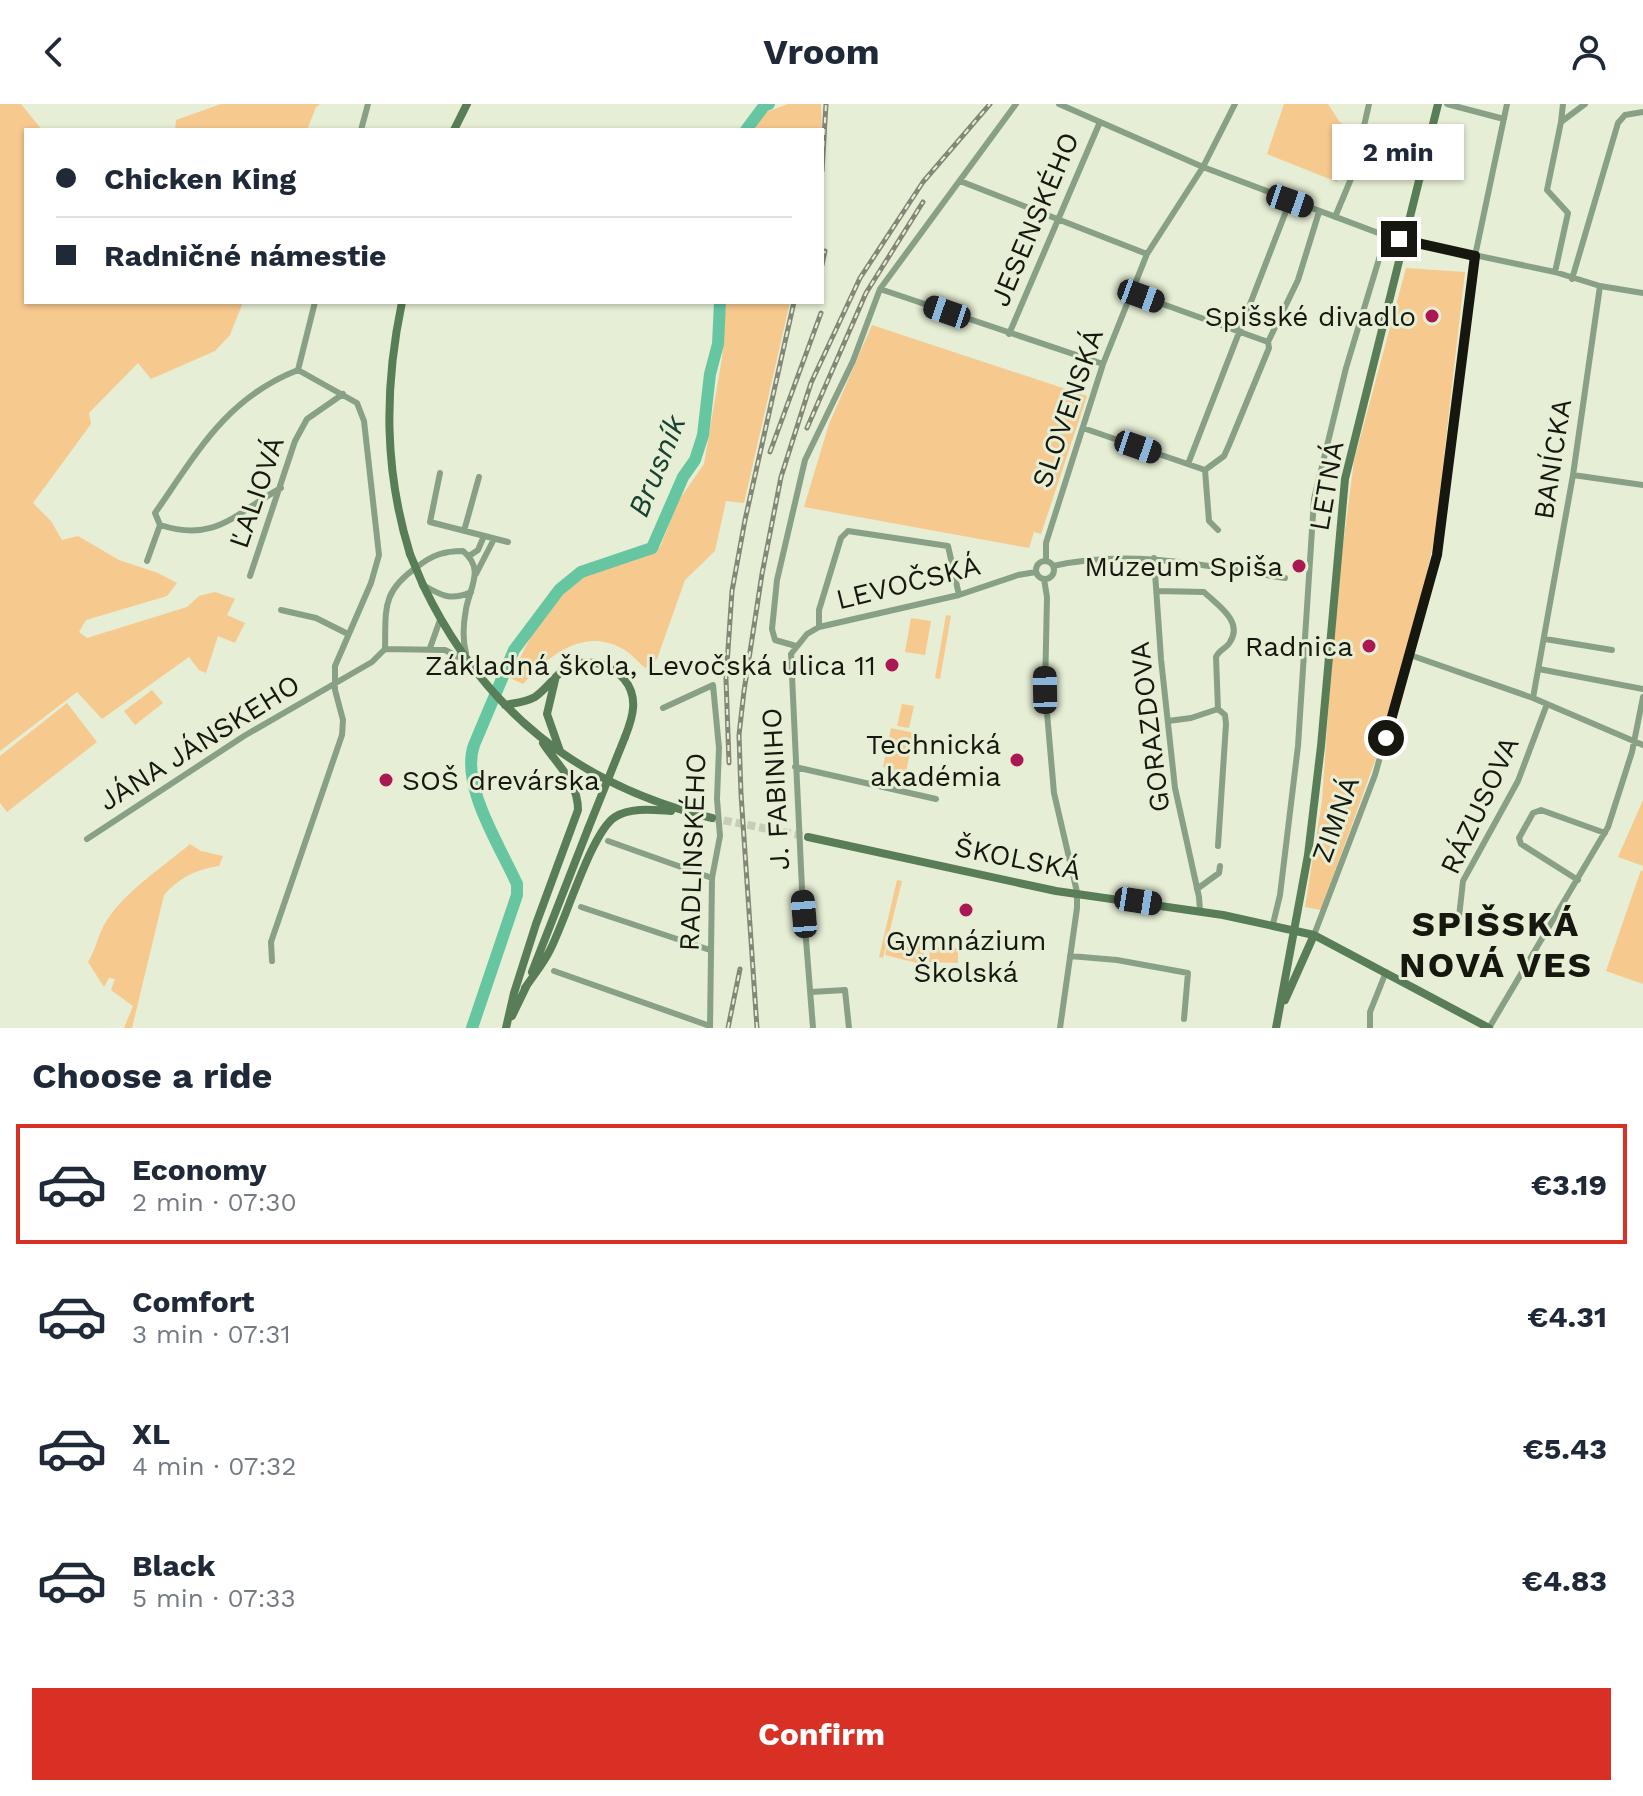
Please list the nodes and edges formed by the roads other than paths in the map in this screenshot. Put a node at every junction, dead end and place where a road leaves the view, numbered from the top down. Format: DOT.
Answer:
graph roads {
  1 [pos="368,104"];
  2 [pos="467,104"];
  3 [pos="1016,104"];
  4 [pos="1059,104"];
  5 [pos="1235,104"];
  6 [pos="1438,104"];
  7 [pos="1447,104"];
  8 [pos="1507,104"];
  9 [pos="1563,104"];
  10 [pos="1585,104"];
  11 [pos="1368,105"];
  12 [pos="1643,112"];
  13 [pos="1504,119"];
  14 [pos="1100,122"];
  15 [pos="1561,122"];
  16 [pos="362,128"];
  17 [pos="455,128"];
  18 [pos="1203,167"];
  19 [pos="960,181"];
  20 [pos="1290,201"];
  21 [pos="1319,212"];
  22 [pos="1335,217"];
  23 [pos="1059,218"];
  24 [pos="1386,236"];
  25 [pos="1405,239"];
  26 [pos="1147,254"];
  27 [pos="1475,256"];
  28 [pos="1555,272"];
  29 [pos="1572,279"];
  30 [pos="1600,286"];
  31 [pos="880,289"];
  32 [pos="1132,293"];
  33 [pos="1643,293"];
  34 [pos="314,304"];
  35 [pos="402,304"];
  36 [pos="1239,332"];
  37 [pos="1009,334"];
  38 [pos="1268,342"];
  39 [pos="1103,364"];
  40 [pos="298,370"];
  41 [pos="343,394"];
  42 [pos="1083,428"];
  43 [pos="1188,464"];
  44 [pos="1205,470"];
  45 [pos="440,473"];
  46 [pos="1573,475"];
  47 [pos="479,477"];
  48 [pos="1643,485"];
  49 [pos="281,488"];
  50 [pos="160,525"];
  51 [pos="1218,530"];
  52 [pos="464,531"];
  53 [pos="484,536"];
  54 [pos="494,539"];
  55 [pos="508,542"];
  56 [pos="469,556"];
  57 [pos="1154,558"];
  58 [pos="147,561"];
  59 [pos="1046,561"];
  60 [pos="1053,566"];
  61 [pos="1036,572"];
  62 [pos="476,574"];
  63 [pos="250,576"];
  64 [pos="1285,578"];
  65 [pos="1044,579"];
  66 [pos="423,585"];
  67 [pos="1157,591"];
  68 [pos="471,592"];
  69 [pos="959,595"];
  70 [pos="281,610"];
  71 [pos="440,620"];
  72 [pos="819,627"];
  73 [pos="348,634"];
  74 [pos="1545,639"];
  75 [pos="796,646"];
  76 [pos="430,648"];
  77 [pos="385,649"];
  78 [pos="1612,650"];
  79 [pos="1410,655"];
  80 [pos="469,664"];
  81 [pos="1539,669"];
  82 [pos="555,679"];
  83 [pos="335,684"];
  84 [pos="1643,689"];
  85 [pos="1643,697"];
  86 [pos="1533,698"];
  87 [pos="504,704"];
  88 [pos="1547,704"];
  89 [pos="663,708"];
  90 [pos="1218,709"];
  91 [pos="1168,721"];
  92 [pos="538,735"];
  93 [pos="1634,742"];
  94 [pos="1643,745"];
  95 [pos="561,752"];
  96 [pos="795,767"];
  97 [pos="936,799"];
  98 [pos="684,811"];
  99 [pos="712,818"];
  100 [pos="1605,833"];
  101 [pos="808,837"];
  102 [pos="87,839"];
  103 [pos="608,841"];
  104 [pos="1218,846"];
  105 [pos="1220,866"];
  106 [pos="712,878"];
  107 [pos="1578,880"];
  108 [pos="1197,889"];
  109 [pos="1077,892"];
  110 [pos="581,907"];
  111 [pos="1200,911"];
  112 [pos="1273,924"];
  113 [pos="1458,926"];
  114 [pos="1294,930"];
  115 [pos="1314,935"];
  116 [pos="710,950"];
  117 [pos="1070,956"];
  118 [pos="272,961"];
  119 [pos="554,971"];
  120 [pos="1386,972"];
  121 [pos="525,988"];
  122 [pos="811,992"];
  123 [pos="1279,1014"];
  124 [pos="1184,1019"];
  125 [pos="710,1027"];
  126 [pos="506,1028"];
  127 [pos="813,1028"];
  128 [pos="849,1028"];
  129 [pos="1060,1028"];
  130 [pos="1276,1028"];
  131 [pos="1370,1028"];
  132 [pos="1489,1028"];
  1 -- 16 [label="street"];
  2 -- 17 [label="main road"];
  3 -- 19 [label="street"];
  4 -- 14 [label="street"];
  5 -- 18 [label="street, SLOVENSKÁ"];
  6 -- 25 [label="main road, LETNÁ"];
  7 -- 13 [label="street"];
  8 -- 13 [label="street, ZIMNÁ"];
  9 -- 15 [label="street"];
  10 -- 15 [label="street"];
  11 -- 22 [label="street"];
  12 -- 29 [label="street"];
  13 -- 27 [label="street, ZIMNÁ"];
  14 -- 18 [label="street"];
  14 -- 23 [label="street, JESENSKÉHO"];
  15 -- 28 [label="street"];
  18 -- 20 [label="street"];
  18 -- 26 [label="street, SLOVENSKÁ"];
  19 -- 23 [label="street"];
  19 -- 31 [label="street"];
  20 -- 21 [label="street"];
  20 -- 36 [label="street"];
  21 -- 22 [label="street"];
  21 -- 38 [label="street"];
  22 -- 24 [label="street"];
  23 -- 26 [label="street"];
  23 -- 37 [label="street, JESENSKÉHO"];
  24 -- 25 [label="street"];
  24 -- 112 [label="street, LETNÁ"];
  25 -- 27 [label="street"];
  25 -- 114 [label="main road, LETNÁ"];
  26 -- 32 [label="street, SLOVENSKÁ"];
  27 -- 28 [label="street"];
  27 -- 79 [label="street, ZIMNÁ"];
  28 -- 29 [label="street"];
  29 -- 30 [label="street"];
  30 -- 33 [label="street"];
  30 -- 46 [label="street, BANÍCKA"];
  31 -- 37 [label="street"];
  31 -- 75 [label="street"];
  32 -- 36 [label="street"];
  32 -- 39 [label="street, SLOVENSKÁ"];
  34 -- 40 [label="street"];
  35 -- 66 [label="main road, bridge"];
  36 -- 38 [label="street"];
  36 -- 43 [label="street"];
  37 -- 39 [label="street"];
  38 -- 44 [label="street"];
  39 -- 42 [label="street, SLOVENSKÁ"];
  40 -- 41 [label="street"];
  40 -- 50 [label="street"];
  41 -- 49 [label="street, ĽALIOVÁ"];
  41 -- 73 [label="street"];
  42 -- 43 [label="street"];
  42 -- 59 [label="street, SLOVENSKÁ"];
  43 -- 44 [label="street"];
  44 -- 51 [label="street"];
  45 -- 52 [label="street"];
  46 -- 48 [label="street"];
  46 -- 74 [label="street, BANÍCKA"];
  47 -- 52 [label="street"];
  49 -- 50 [label="street"];
  49 -- 63 [label="street, ĽALIOVÁ"];
  50 -- 58 [label="street"];
  52 -- 53 [label="street"];
  53 -- 54 [label="street"];
  53 -- 56 [label="street"];
  54 -- 55 [label="street"];
  54 -- 62 [label="street"];
  56 -- 62 [label="street"];
  56 -- 77 [label="street"];
  57 -- 60 [label="street"];
  57 -- 64 [label="street"];
  57 -- 67 [label="street, GORAZDOVA"];
  59 -- 60 [label="street"];
  59 -- 61 [label="street"];
  60 -- 65 [label="street"];
  61 -- 65 [label="street"];
  61 -- 69 [label="street, LEVOČSKÁ"];
  62 -- 68 [label="street"];
  65 -- 109 [label="street"];
  66 -- 68 [label="street"];
  66 -- 71 [label="main road"];
  67 -- 90 [label="street"];
  67 -- 91 [label="street, GORAZDOVA"];
  68 -- 80 [label="street"];
  69 -- 72 [label="street, LEVOČSKÁ"];
  69 -- 72 [label="street"];
  70 -- 73 [label="street"];
  71 -- 76 [label="street"];
  71 -- 80 [label="main road"];
  72 -- 75 [label="street, LEVOČSKÁ"];
  73 -- 83 [label="street"];
  74 -- 78 [label="street"];
  74 -- 81 [label="street, BANÍCKA"];
  75 -- 96 [label="street, J. FABINIHO"];
  76 -- 77 [label="street"];
  76 -- 80 [label="street"];
  77 -- 83 [label="street, JÁNA JÁNSKEHO"];
  79 -- 86 [label="street"];
  79 -- 115 [label="street, ZIMNÁ"];
  80 -- 87 [label="main road"];
  81 -- 84 [label="street"];
  81 -- 86 [label="street, BANÍCKA"];
  82 -- 87 [label="main road"];
  82 -- 95 [label="main road"];
  82 -- 121 [label="main road, bridge"];
  83 -- 102 [label="street, JÁNA JÁNSKEHO"];
  83 -- 118 [label="street"];
  85 -- 93 [label="street"];
  86 -- 88 [label="street"];
  87 -- 92 [label="main road"];
  88 -- 93 [label="street"];
  88 -- 113 [label="street, RÁZUSOVA"];
  89 -- 106 [label="street, RADLINSKÉHO"];
  90 -- 91 [label="street"];
  90 -- 104 [label="street"];
  91 -- 108 [label="street, GORAZDOVA"];
  92 -- 95 [label="main road"];
  92 -- 126 [label="main road"];
  93 -- 94 [label="street"];
  93 -- 100 [label="street"];
  95 -- 98 [label="main road"];
  96 -- 97 [label="street"];
  96 -- 122 [label="street, J. FABINIHO"];
  98 -- 99 [label="main road"];
  98 -- 121 [label="main road"];
  100 -- 107 [label="street"];
  100 -- 107 [label="street, RÁZUSOVA"];
  101 -- 109 [label="main road, ŠKOLSKÁ"];
  103 -- 106 [label="street"];
  105 -- 108 [label="street"];
  106 -- 116 [label="street, RADLINSKÉHO"];
  107 -- 132 [label="street"];
  108 -- 111 [label="street, GORAZDOVA"];
  109 -- 111 [label="main road, ŠKOLSKÁ"];
  109 -- 117 [label="street"];
  110 -- 116 [label="street"];
  111 -- 112 [label="main road, ŠKOLSKÁ"];
  112 -- 114 [label="main road, ŠKOLSKÁ"];
  114 -- 115 [label="main road, ŠKOLSKÁ"];
  114 -- 123 [label="main road, LETNÁ"];
  115 -- 120 [label="main road, ŠKOLSKÁ"];
  115 -- 123 [label="main road"];
  116 -- 125 [label="street, RADLINSKÉHO"];
  117 -- 124 [label="street"];
  117 -- 129 [label="street"];
  119 -- 125 [label="street"];
  120 -- 131 [label="street"];
  120 -- 132 [label="main road, ŠKOLSKÁ"];
  121 -- 126 [label="main road"];
  122 -- 127 [label="street, J. FABINIHO"];
  122 -- 128 [label="street"];
  123 -- 130 [label="main road"];
}
